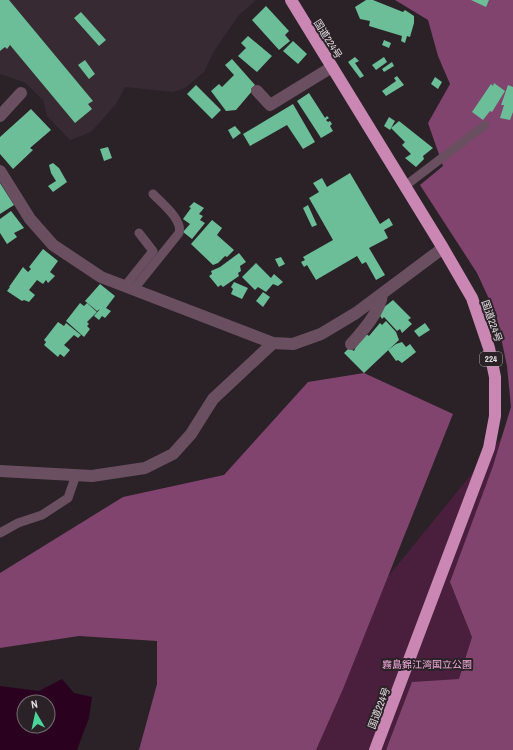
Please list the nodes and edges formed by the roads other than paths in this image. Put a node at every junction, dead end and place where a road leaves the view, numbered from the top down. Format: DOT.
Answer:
graph roads {
  1 [pos="291,0"];
  2 [pos="332,67"];
  3 [pos="257,91"];
  4 [pos="21,93"];
  5 [pos="0,116"];
  6 [pos="484,125"];
  7 [pos="0,171"];
  8 [pos="405,186"];
  9 [pos="154,194"];
  10 [pos="139,233"];
  11 [pos="443,248"];
  12 [pos="129,288"];
  13 [pos="382,294"];
  14 [pos="273,343"];
  15 [pos="351,344"];
  16 [pos="0,471"];
  17 [pos="76,475"];
  18 [pos="0,533"];
  19 [pos="376,750"];
  1 -- 2 [label="highway, 国道224号 / 224"];
  2 -- 3 [label="street"];
  2 -- 8 [label="highway, 国道224号 / 224"];
  4 -- 5 [label="street"];
  6 -- 8 [label="lane"];
  7 -- 12 [label="street"];
  8 -- 11 [label="highway, 国道224号 / 224"];
  9 -- 12 [label="lane"];
  10 -- 12 [label="lane"];
  11 -- 13 [label="street"];
  11 -- 19 [label="highway, 国道224号 / 224"];
  12 -- 14 [label="street"];
  13 -- 14 [label="street"];
  13 -- 15 [label="street"];
  14 -- 17 [label="street"];
  16 -- 17 [label="street"];
  17 -- 18 [label="lane"];
}
